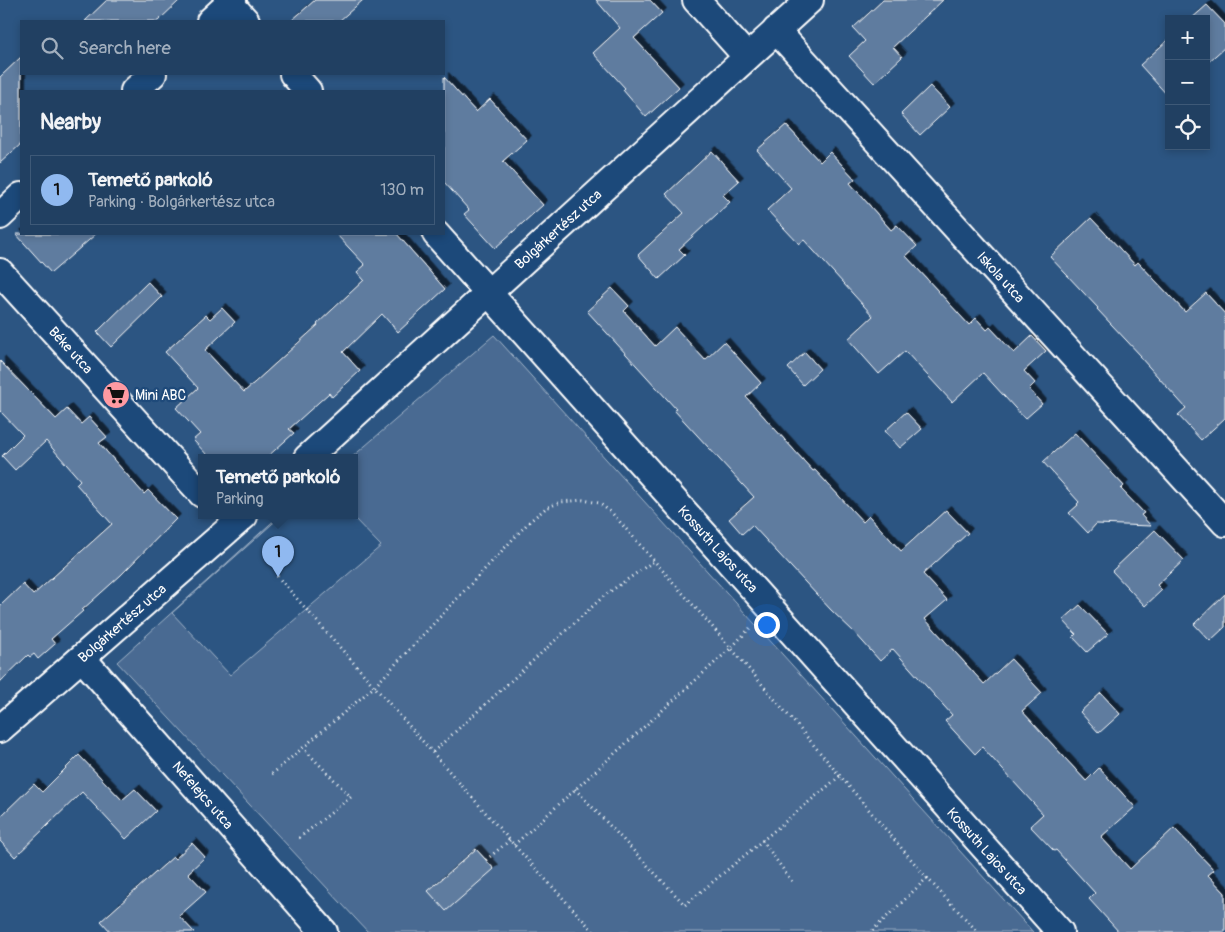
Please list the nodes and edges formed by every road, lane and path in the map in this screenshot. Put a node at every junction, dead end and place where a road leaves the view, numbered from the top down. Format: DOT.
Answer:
graph roads {
  1 [pos="696,0"];
  2 [pos="810,0"];
  3 [pos="234,6"];
  4 [pos="212,20"];
  5 [pos="776,30"];
  6 [pos="747,57"];
  7 [pos="152,75"];
  8 [pos="294,75"];
  9 [pos="135,90"];
  10 [pos="307,90"];
  11 [pos="20,197"];
  12 [pos="0,216"];
  13 [pos="437,235"];
  14 [pos="0,272"];
  15 [pos="488,293"];
  16 [pos="311,454"];
  17 [pos="198,490"];
  18 [pos="232,519"];
  19 [pos="1225,523"];
  20 [pos="654,561"];
  21 [pos="277,576"];
  22 [pos="752,627"];
  23 [pos="731,648"];
  24 [pos="82,658"];
  25 [pos="374,686"];
  26 [pos="0,729"];
  27 [pos="302,748"];
  28 [pos="433,752"];
  29 [pos="272,774"];
  30 [pos="840,776"];
  31 [pos="575,789"];
  32 [pos="299,838"];
  33 [pos="510,840"];
  34 [pos="762,840"];
  35 [pos="514,845"];
  36 [pos="486,860"];
  37 [pos="927,878"];
  38 [pos="792,883"];
  39 [pos="324,932"];
  40 [pos="594,932"];
  41 [pos="871,932"];
  42 [pos="978,932"];
  43 [pos="1060,932"];
  1 -- 6 [label="street"];
  2 -- 5 [label="street, Bolgárkertész utca"];
  3 -- 4 [label="street"];
  5 -- 6 [label="street, Bolgárkertész utca"];
  5 -- 19 [label="street, Iskola utca"];
  6 -- 15 [label="street, Bolgárkertész utca"];
  7 -- 9 [label="street"];
  8 -- 10 [label="street"];
  11 -- 12 [label="street"];
  13 -- 15 [label="street, Kossuth Lajos utca"];
  14 -- 17 [label="street, Béke utca"];
  15 -- 16 [label="street, Bolgárkertész utca"];
  15 -- 43 [label="street, Kossuth Lajos utca"];
  18 -- 24 [label="street, Bolgárkertész utca"];
  20 -- 23 [label="path"];
  20 -- 25 [label="path"];
  20 -- 28 [label="path"];
  21 -- 25 [label="path"];
  22 -- 23 [label="path"];
  23 -- 30 [label="path"];
  23 -- 31 [label="path"];
  24 -- 26 [label="street, Bolgárkertész utca"];
  24 -- 39 [label="street, Nefelejcs utca"];
  25 -- 27 [label="path"];
  25 -- 28 [label="path"];
  27 -- 29 [label="path"];
  27 -- 32 [label="path"];
  28 -- 33 [label="path"];
  30 -- 34 [label="path"];
  30 -- 37 [label="path"];
  31 -- 34 [label="path"];
  31 -- 35 [label="path"];
  33 -- 35 [label="path"];
  33 -- 36 [label="path"];
  34 -- 38 [label="path"];
  35 -- 40 [label="path"];
  37 -- 41 [label="path"];
  37 -- 42 [label="path"];
}
